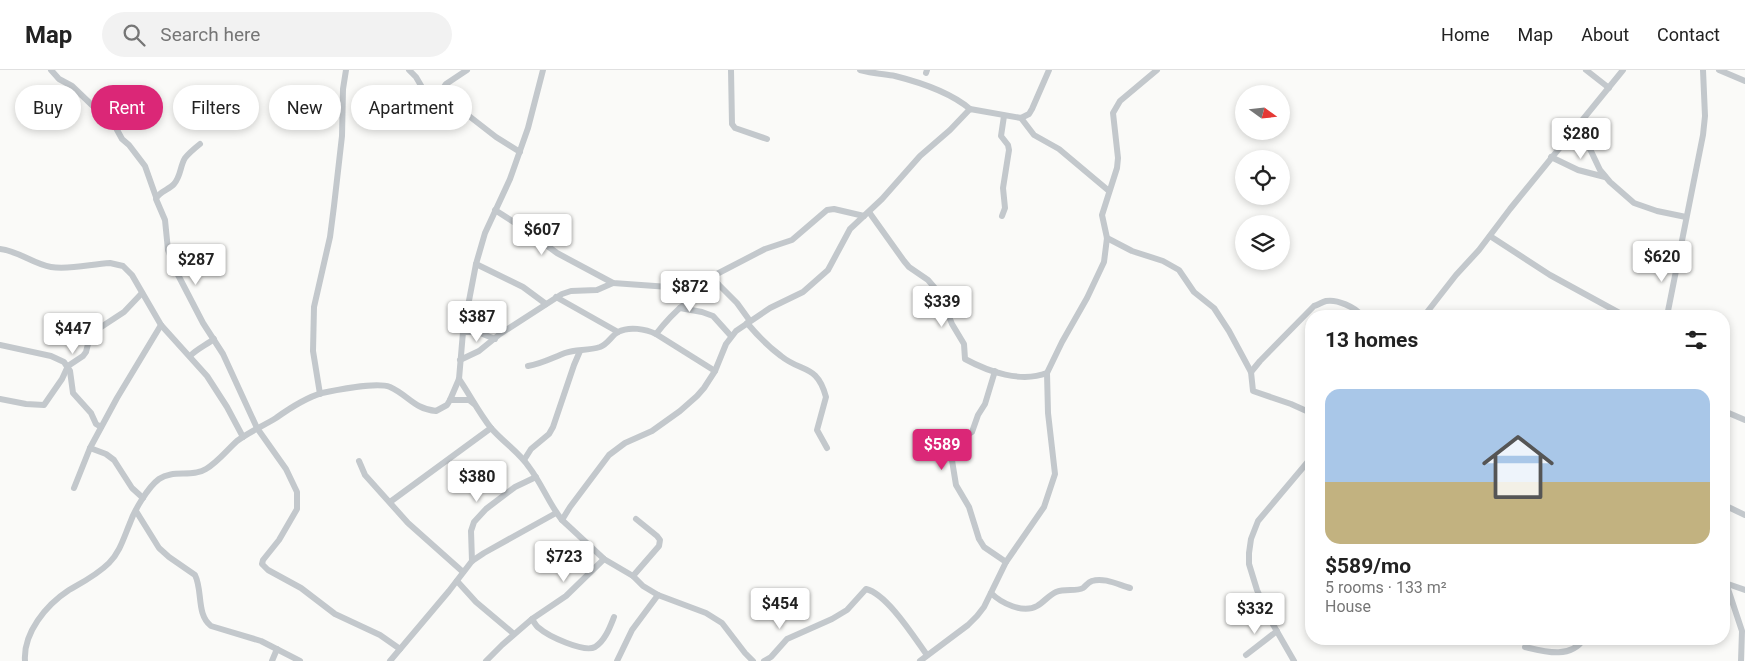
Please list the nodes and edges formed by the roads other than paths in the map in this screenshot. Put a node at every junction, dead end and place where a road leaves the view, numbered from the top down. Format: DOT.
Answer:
graph roads {
  1 [pos="51,70"];
  2 [pos="346,70"];
  3 [pos="409,70"];
  4 [pos="467,70"];
  5 [pos="543,70"];
  6 [pos="731,70"];
  7 [pos="860,70"];
  8 [pos="1049,70"];
  9 [pos="1157,70"];
  10 [pos="1586,70"];
  11 [pos="1623,70"];
  12 [pos="1704,70"];
  13 [pos="1719,70"];
  14 [pos="1745,81"];
  15 [pos="421,85"];
  16 [pos="445,85"];
  17 [pos="1609,88"];
  18 [pos="970,109"];
  19 [pos="1004,116"];
  20 [pos="472,118"];
  21 [pos="1021,118"];
  22 [pos="1573,130"];
  23 [pos="768,139"];
  24 [pos="200,144"];
  25 [pos="520,152"];
  26 [pos="1552,157"];
  27 [pos="1605,177"];
  28 [pos="1109,191"];
  29 [pos="156,197"];
  30 [pos="495,210"];
  31 [pos="866,214"];
  32 [pos="1002,216"];
  33 [pos="1686,217"];
  34 [pos="1490,236"];
  35 [pos="1107,238"];
  36 [pos="0,249"];
  37 [pos="476,264"];
  38 [pos="711,277"];
  39 [pos="613,283"];
  40 [pos="718,284"];
  41 [pos="142,293"];
  42 [pos="556,297"];
  43 [pos="546,304"];
  44 [pos="680,308"];
  45 [pos="1310,310"];
  46 [pos="1355,310"];
  47 [pos="1429,310"];
  48 [pos="1614,310"];
  49 [pos="1668,310"];
  50 [pos="1305,315"];
  51 [pos="748,322"];
  52 [pos="161,325"];
  53 [pos="463,332"];
  54 [pos="618,332"];
  55 [pos="656,334"];
  56 [pos="731,336"];
  57 [pos="214,339"];
  58 [pos="495,339"];
  59 [pos="1,347"];
  60 [pos="580,351"];
  61 [pos="190,356"];
  62 [pos="460,360"];
  63 [pos="68,366"];
  64 [pos="528,366"];
  65 [pos="714,371"];
  66 [pos="995,371"];
  67 [pos="1251,372"];
  68 [pos="1047,373"];
  69 [pos="459,379"];
  70 [pos="320,394"];
  71 [pos="0,399"];
  72 [pos="450,400"];
  73 [pos="475,405"];
  74 [pos="1305,410"];
  75 [pos="1730,414"];
  76 [pos="1745,420"];
  77 [pos="101,427"];
  78 [pos="257,428"];
  79 [pos="491,428"];
  80 [pos="243,436"];
  81 [pos="90,448"];
  82 [pos="827,448"];
  83 [pos="524,460"];
  84 [pos="359,461"];
  85 [pos="1305,465"];
  86 [pos="536,477"];
  87 [pos="74,488"];
  88 [pos="143,498"];
  89 [pos="390,502"];
  90 [pos="1730,508"];
  91 [pos="136,511"];
  92 [pos="556,513"];
  93 [pos="1745,515"];
  94 [pos="636,519"];
  95 [pos="562,520"];
  96 [pos="604,558"];
  97 [pos="472,561"];
  98 [pos="1006,562"];
  99 [pos="463,572"];
  100 [pos="633,576"];
  101 [pos="457,581"];
  102 [pos="1730,584"];
  103 [pos="1130,588"];
  104 [pos="1745,590"];
  105 [pos="991,593"];
  106 [pos="658,595"];
  107 [pos="1730,597"];
  108 [pos="614,616"];
  109 [pos="532,619"];
  110 [pos="1277,631"];
  111 [pos="1744,632"];
  112 [pos="514,634"];
  113 [pos="1578,645"];
  114 [pos="1525,647"];
  115 [pos="277,649"];
  116 [pos="400,650"];
  117 [pos="927,655"];
  118 [pos="1246,655"];
  119 [pos="25,661"];
  120 [pos="272,661"];
  121 [pos="300,661"];
  122 [pos="390,661"];
  123 [pos="486,661"];
  124 [pos="616,661"];
  125 [pos="753,661"];
  126 [pos="764,661"];
  127 [pos="920,661"];
  128 [pos="1294,661"];
  129 [pos="1741,661"];
  1 -- 29 [label="street"];
  2 -- 70 [label="street"];
  3 -- 15 [label="street"];
  4 -- 16 [label="street"];
  5 -- 25 [label="street"];
  6 -- 23 [label="street"];
  7 -- 18 [label="street"];
  8 -- 21 [label="street"];
  9 -- 28 [label="street"];
  10 -- 17 [label="street"];
  11 -- 17 [label="street"];
  12 -- 33 [label="street"];
  13 -- 14 [label="street"];
  17 -- 22 [label="street"];
  18 -- 19 [label="street"];
  18 -- 31 [label="street"];
  19 -- 21 [label="street"];
  19 -- 32 [label="street"];
  20 -- 25 [label="street"];
  21 -- 28 [label="street"];
  22 -- 26 [label="street"];
  22 -- 27 [label="street"];
  24 -- 29 [label="street"];
  25 -- 30 [label="street"];
  26 -- 27 [label="street"];
  26 -- 34 [label="street"];
  27 -- 33 [label="street"];
  28 -- 35 [label="street"];
  29 -- 57 [label="street"];
  30 -- 37 [label="street"];
  30 -- 39 [label="street"];
  31 -- 38 [label="street"];
  31 -- 51 [label="street"];
  31 -- 66 [label="street"];
  33 -- 49 [label="street"];
  34 -- 47 [label="street"];
  34 -- 48 [label="street"];
  35 -- 67 [label="street"];
  35 -- 68 [label="street"];
  36 -- 41 [label="street"];
  37 -- 43 [label="street"];
  37 -- 53 [label="street"];
  38 -- 39 [label="street"];
  38 -- 40 [label="street"];
  39 -- 42 [label="street"];
  40 -- 44 [label="street"];
  40 -- 51 [label="street"];
  41 -- 52 [label="street"];
  41 -- 63 [label="street"];
  42 -- 43 [label="street"];
  42 -- 54 [label="street"];
  43 -- 58 [label="street"];
  44 -- 55 [label="street"];
  44 -- 56 [label="street"];
  45 -- 46 [label="street"];
  50 -- 67 [label="street"];
  51 -- 56 [label="street"];
  51 -- 82 [label="street"];
  52 -- 61 [label="street"];
  52 -- 77 [label="street"];
  53 -- 58 [label="street"];
  53 -- 62 [label="street"];
  54 -- 55 [label="street"];
  54 -- 60 [label="street"];
  55 -- 65 [label="street"];
  56 -- 65 [label="street"];
  57 -- 61 [label="street"];
  57 -- 78 [label="street"];
  58 -- 62 [label="street"];
  59 -- 63 [label="street"];
  60 -- 64 [label="street"];
  60 -- 83 [label="street"];
  61 -- 80 [label="street"];
  62 -- 69 [label="street"];
  63 -- 71 [label="street"];
  63 -- 77 [label="street"];
  65 -- 95 [label="street"];
  66 -- 68 [label="street"];
  66 -- 98 [label="street"];
  67 -- 74 [label="street"];
  68 -- 98 [label="street"];
  69 -- 72 [label="street"];
  69 -- 73 [label="street"];
  70 -- 72 [label="street"];
  70 -- 78 [label="street"];
  72 -- 73 [label="street"];
  73 -- 79 [label="street"];
  75 -- 76 [label="street"];
  77 -- 81 [label="street"];
  78 -- 80 [label="street"];
  78 -- 116 [label="street"];
  79 -- 83 [label="street"];
  79 -- 89 [label="street"];
  80 -- 88 [label="street"];
  81 -- 87 [label="street"];
  81 -- 88 [label="street"];
  83 -- 86 [label="street"];
  84 -- 89 [label="street"];
  85 -- 110 [label="street"];
  86 -- 92 [label="street"];
  86 -- 97 [label="street"];
  88 -- 91 [label="street"];
  89 -- 99 [label="street"];
  90 -- 93 [label="street"];
  91 -- 115 [label="street"];
  91 -- 119 [label="street"];
  92 -- 95 [label="street"];
  92 -- 97 [label="street"];
  94 -- 100 [label="street"];
  95 -- 96 [label="street"];
  96 -- 100 [label="street"];
  96 -- 109 [label="street"];
  97 -- 99 [label="street"];
  98 -- 105 [label="street"];
  99 -- 101 [label="street"];
  100 -- 106 [label="street"];
  101 -- 112 [label="street"];
  101 -- 116 [label="street"];
  102 -- 104 [label="street"];
  103 -- 105 [label="street"];
  105 -- 117 [label="street"];
  106 -- 124 [label="street"];
  106 -- 125 [label="street"];
  107 -- 111 [label="street"];
  108 -- 109 [label="street"];
  109 -- 112 [label="street"];
  110 -- 118 [label="street"];
  110 -- 128 [label="street"];
  111 -- 129 [label="street"];
  112 -- 123 [label="street"];
  113 -- 114 [label="street"];
  115 -- 120 [label="street"];
  115 -- 121 [label="street"];
  116 -- 122 [label="street"];
  117 -- 126 [label="street"];
  117 -- 127 [label="street"];
}
